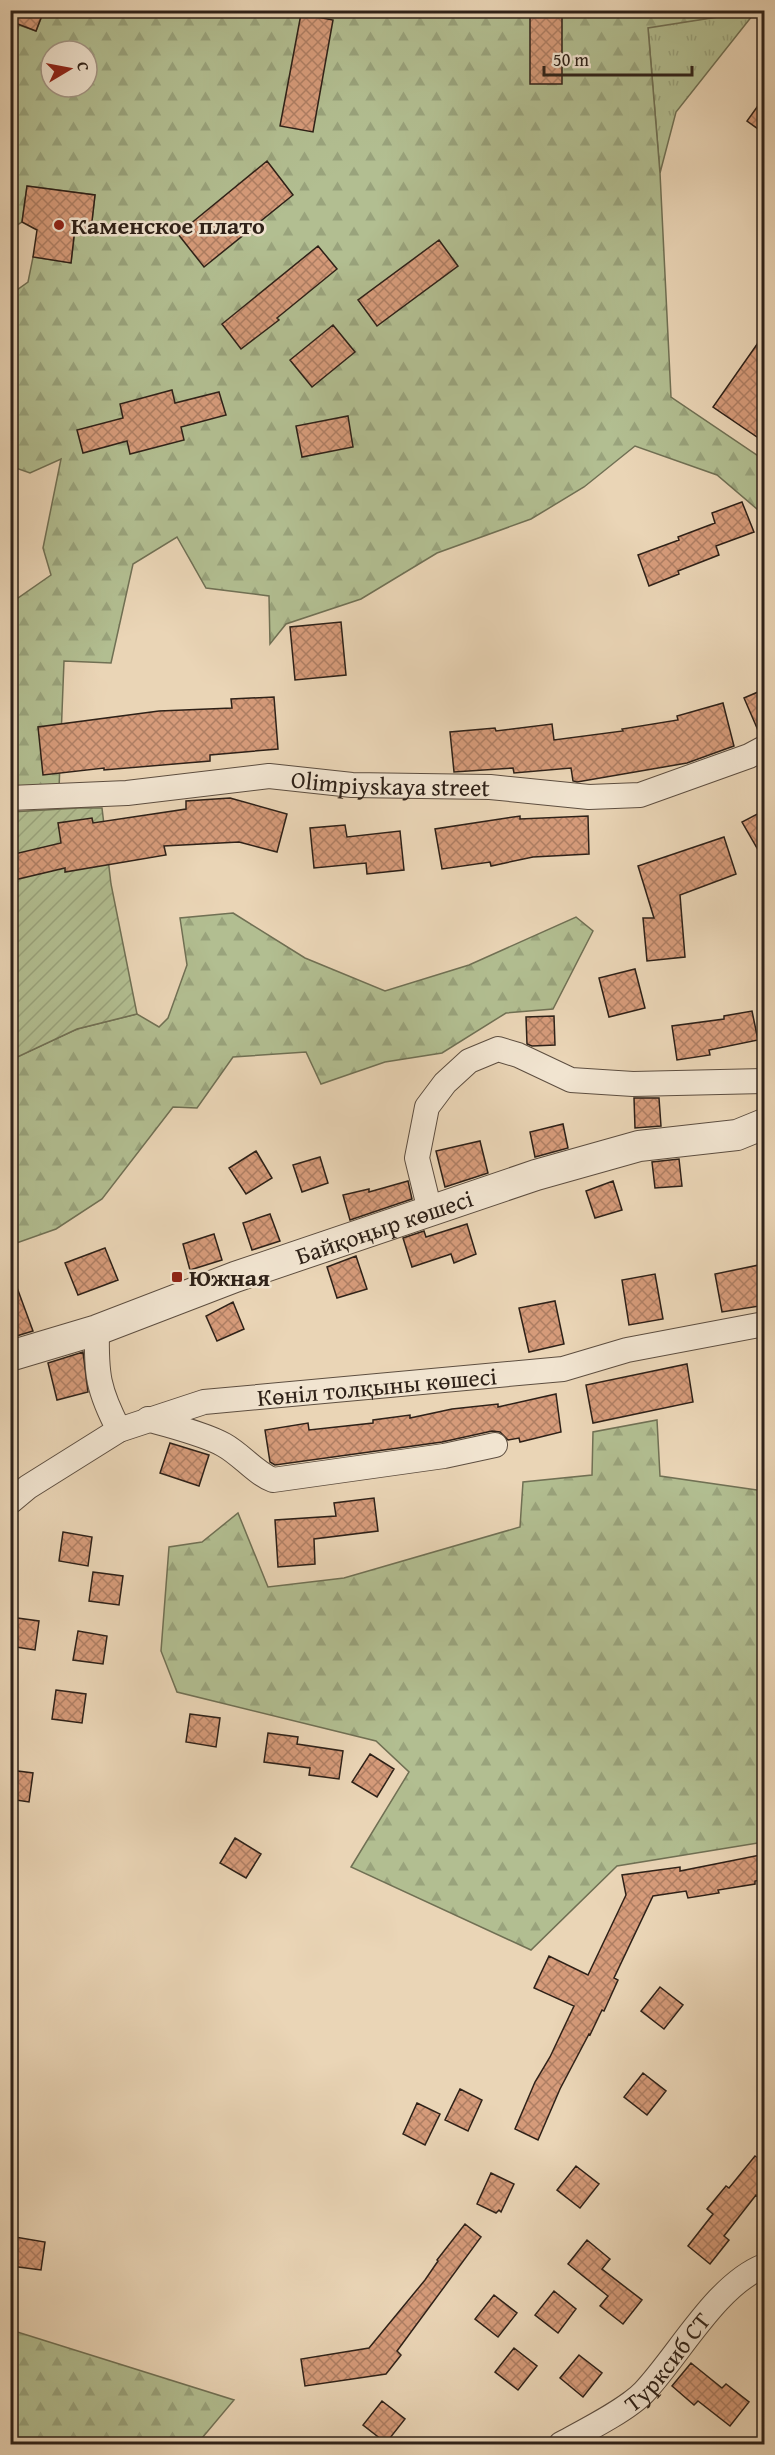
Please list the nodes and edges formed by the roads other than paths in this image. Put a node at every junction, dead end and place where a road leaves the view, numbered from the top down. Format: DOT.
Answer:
graph roads {
  1 [pos="765,748"];
  2 [pos="10,798"];
  3 [pos="765,1081"];
  4 [pos="765,1124"];
  5 [pos="430,1211"];
  6 [pos="765,1324"];
  7 [pos="97,1329"];
  8 [pos="10,1356"];
  9 [pos="148,1419"];
  10 [pos="119,1430"];
  11 [pos="495,1445"];
  12 [pos="10,1502"];
  13 [pos="765,2266"];
  14 [pos="561,2445"];
  1 -- 2 [label="street, Olimpiyskaya street"];
  3 -- 5 [label="street"];
  4 -- 5 [label="street, Байқоңыр көшесі"];
  5 -- 7 [label="street, Байқоңыр көшесі"];
  6 -- 9 [label="street, Көніл толқыны көшесі"];
  7 -- 8 [label="street, Байқоңыр көшесі"];
  7 -- 10 [label="street"];
  9 -- 10 [label="street, Көніл толқыны көшесі"];
  9 -- 11 [label="street"];
  10 -- 12 [label="street, Көніл толқыны көшесі"];
  13 -- 14 [label="street, Турксиб СТ"];
}
